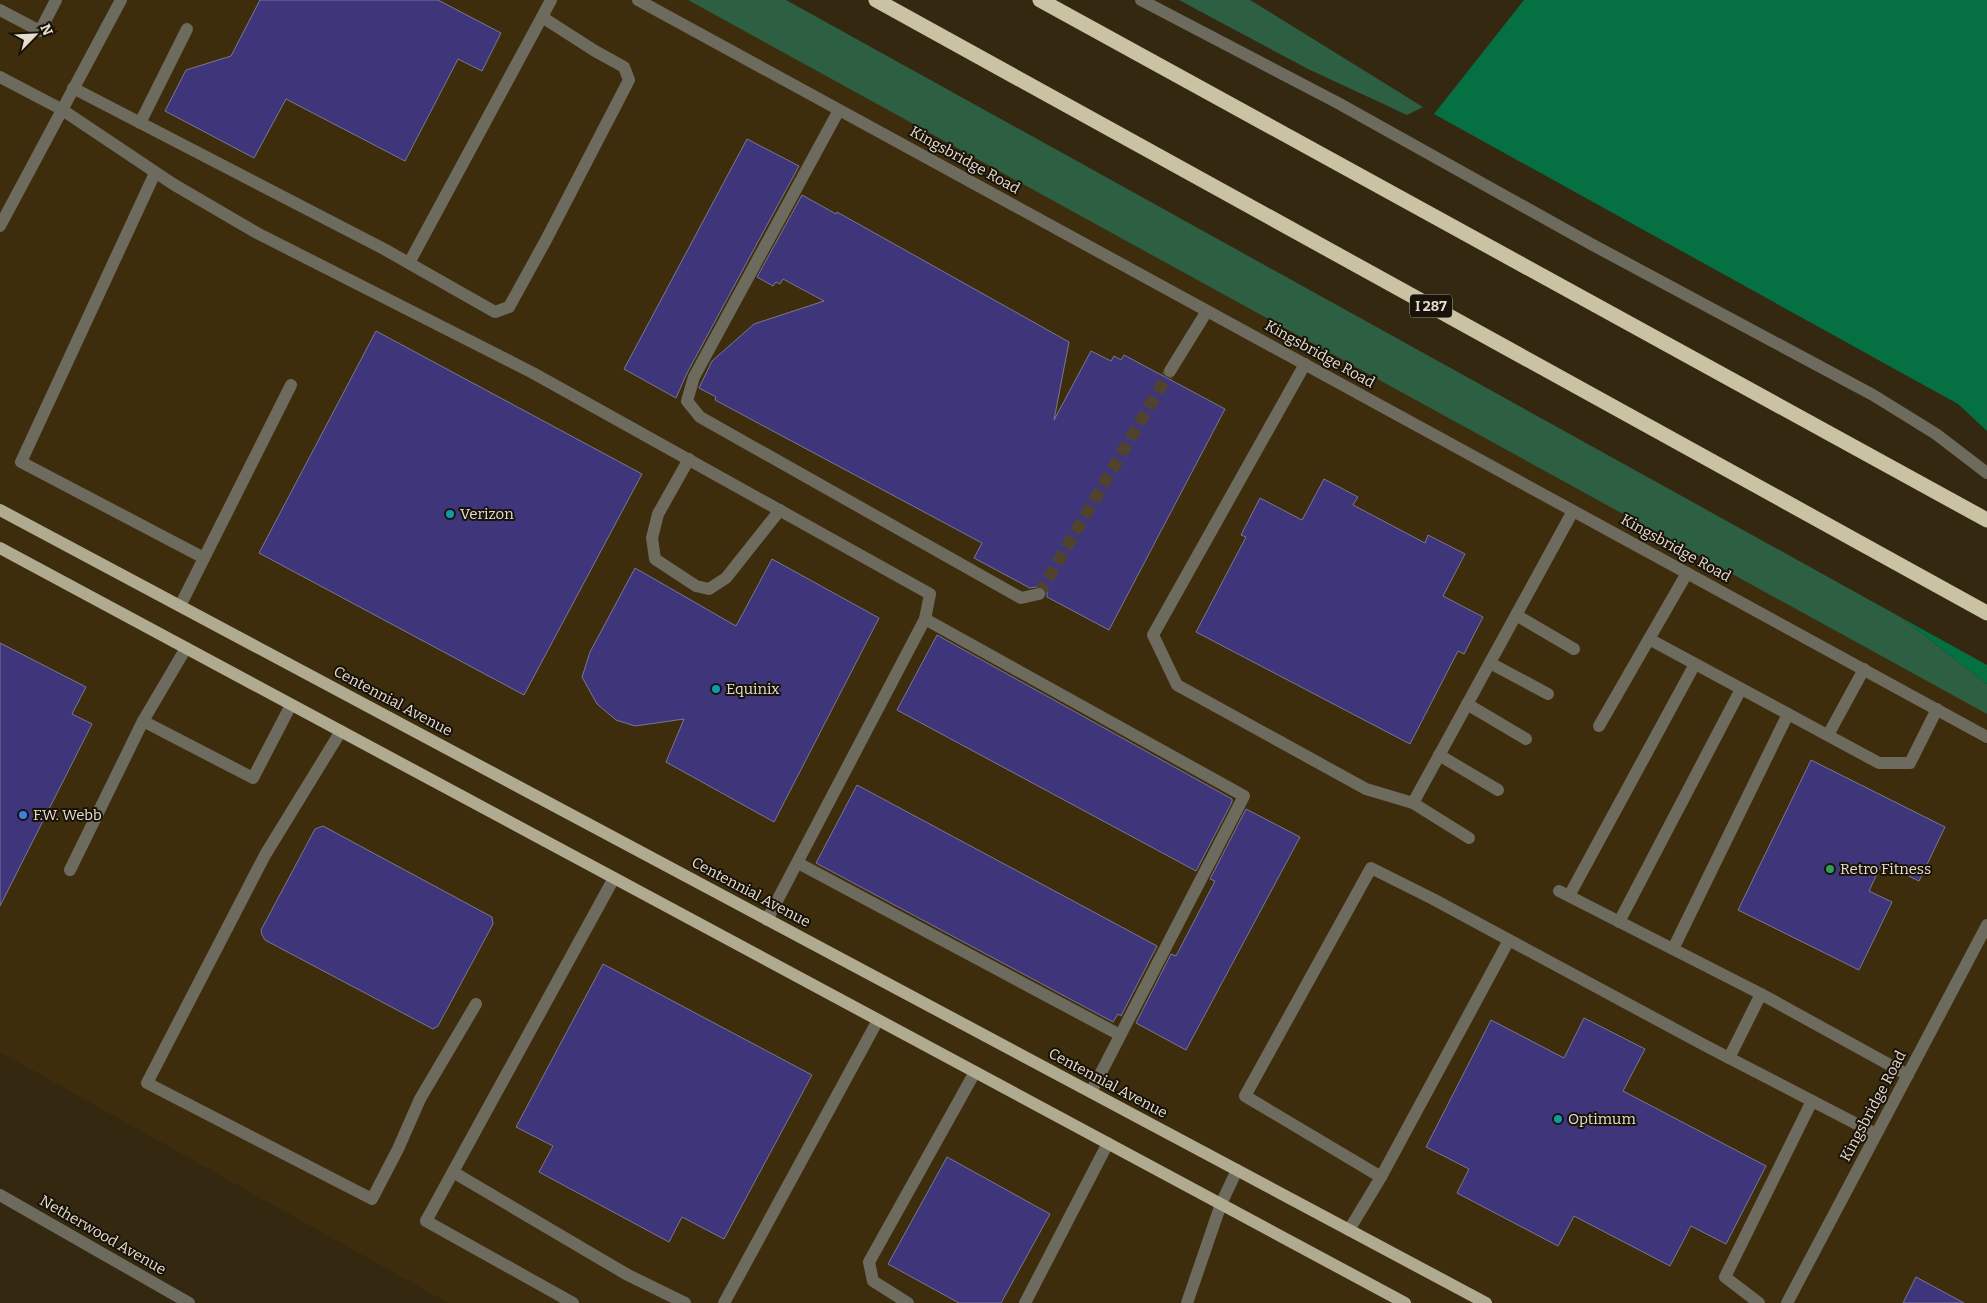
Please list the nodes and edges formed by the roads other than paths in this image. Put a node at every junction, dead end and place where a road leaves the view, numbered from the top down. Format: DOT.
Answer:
graph roads {
  1 [pos="56,0"];
  2 [pos="121,0"];
  3 [pos="551,0"];
  4 [pos="638,0"];
  5 [pos="876,0"];
  6 [pos="1040,0"];
  7 [pos="1141,0"];
  8 [pos="0,10"];
  9 [pos="542,17"];
  10 [pos="188,29"];
  11 [pos="0,77"];
  12 [pos="72,88"];
  13 [pos="61,109"];
  14 [pos="839,110"];
  15 [pos="140,123"];
  16 [pos="156,173"];
  17 [pos="0,226"];
  18 [pos="408,263"];
  19 [pos="1207,311"];
  20 [pos="1304,364"];
  21 [pos="1170,371"];
  22 [pos="291,385"];
  23 [pos="688,459"];
  24 [pos="1987,472"];
  25 [pos="0,510"];
  26 [pos="780,510"];
  27 [pos="1573,511"];
  28 [pos="1987,520"];
  29 [pos="0,548"];
  30 [pos="204,558"];
  31 [pos="1687,573"];
  32 [pos="1039,594"];
  33 [pos="180,606"];
  34 [pos="1987,613"];
  35 [pos="1516,615"];
  36 [pos="925,619"];
  37 [pos="1649,639"];
  38 [pos="186,648"];
  39 [pos="1574,649"];
  40 [pos="1490,663"];
  41 [pos="1694,664"];
  42 [pos="1864,670"];
  43 [pos="1741,689"];
  44 [pos="1548,694"];
  45 [pos="1467,704"];
  46 [pos="291,705"];
  47 [pos="1938,709"];
  48 [pos="1788,714"];
  49 [pos="143,720"];
  50 [pos="1599,726"];
  51 [pos="341,731"];
  52 [pos="1828,736"];
  53 [pos="1987,737"];
  54 [pos="1526,739"];
  55 [pos="1439,755"];
  56 [pos="1498,790"];
  57 [pos="1413,803"];
  58 [pos="1469,838"];
  59 [pos="798,863"];
  60 [pos="70,870"];
  61 [pos="614,878"];
  62 [pos="768,920"];
  63 [pos="1619,922"];
  64 [pos="1987,924"];
  65 [pos="1509,940"];
  66 [pos="1672,949"];
  67 [pos="1761,994"];
  68 [pos="476,1004"];
  69 [pos="878,1020"];
  70 [pos="1120,1035"];
  71 [pos="1730,1058"];
  72 [pos="975,1072"];
  73 [pos="1908,1074"];
  74 [pos="1091,1092"];
  75 [pos="1812,1101"];
  76 [pos="1876,1134"];
  77 [pos="1108,1144"];
  78 [pos="1237,1170"];
  79 [pos="453,1172"];
  80 [pos="1381,1177"];
  81 [pos="0,1195"];
  82 [pos="1221,1204"];
  83 [pos="1349,1230"];
  84 [pos="189,1303"];
  85 [pos="573,1303"];
  86 [pos="685,1303"];
  87 [pos="724,1303"];
  88 [pos="908,1303"];
  89 [pos="1026,1303"];
  90 [pos="1187,1303"];
  91 [pos="1405,1303"];
  92 [pos="1486,1303"];
  93 [pos="1759,1303"];
  94 [pos="1788,1303"];
  1 -- 8 [label="street"];
  2 -- 12 [label="street"];
  3 -- 9 [label="street"];
  4 -- 14 [label="street, Kingsbridge Road"];
  5 -- 34 [label="highway, I 287"];
  6 -- 28 [label="highway"];
  7 -- 24 [label="street"];
  9 -- 18 [label="street"];
  9 -- 18 [label="street"];
  10 -- 15 [label="street"];
  11 -- 13 [label="street"];
  12 -- 13 [label="street"];
  12 -- 15 [label="street"];
  13 -- 16 [label="street"];
  13 -- 17 [label="street"];
  14 -- 19 [label="street, Kingsbridge Road"];
  14 -- 32 [label="street"];
  15 -- 18 [label="street"];
  16 -- 23 [label="street"];
  16 -- 30 [label="street"];
  19 -- 20 [label="street, Kingsbridge Road"];
  19 -- 21 [label="street"];
  20 -- 27 [label="street, Kingsbridge Road"];
  20 -- 57 [label="street"];
  22 -- 30 [label="street"];
  23 -- 26 [label="street"];
  23 -- 26 [label="street"];
  25 -- 33 [label="main road, Centennial Avenue"];
  26 -- 36 [label="street"];
  27 -- 31 [label="street, Kingsbridge Road"];
  27 -- 35 [label="street"];
  29 -- 38 [label="main road"];
  30 -- 33 [label="street"];
  31 -- 37 [label="street"];
  31 -- 42 [label="street, Kingsbridge Road"];
  33 -- 62 [label="main road, Centennial Avenue"];
  35 -- 39 [label="street"];
  35 -- 40 [label="street"];
  36 -- 59 [label="street"];
  36 -- 70 [label="street"];
  37 -- 41 [label="street"];
  37 -- 50 [label="street"];
  38 -- 46 [label="main road"];
  38 -- 49 [label="street"];
  40 -- 44 [label="street"];
  40 -- 45 [label="street"];
  41 -- 43 [label="street"];
  41 -- 63 [label="street"];
  42 -- 47 [label="street, Kingsbridge Road"];
  42 -- 52 [label="street"];
  43 -- 48 [label="street"];
  43 -- 63 [label="street"];
  45 -- 54 [label="street"];
  45 -- 55 [label="street"];
  46 -- 49 [label="street"];
  46 -- 51 [label="main road"];
  47 -- 52 [label="street"];
  47 -- 53 [label="street, Kingsbridge Road"];
  48 -- 52 [label="street"];
  48 -- 66 [label="street"];
  49 -- 60 [label="street"];
  51 -- 61 [label="main road"];
  51 -- 68 [label="street"];
  55 -- 56 [label="street"];
  55 -- 57 [label="street"];
  57 -- 58 [label="street"];
  59 -- 62 [label="street"];
  59 -- 70 [label="street"];
  61 -- 69 [label="main road"];
  61 -- 79 [label="street"];
  62 -- 74 [label="main road, Centennial Avenue"];
  63 -- 66 [label="street"];
  64 -- 73 [label="street, Kingsbridge Road"];
  65 -- 71 [label="street"];
  65 -- 80 [label="street"];
  65 -- 80 [label="street"];
  66 -- 67 [label="street"];
  67 -- 71 [label="street"];
  67 -- 73 [label="street"];
  69 -- 72 [label="main road"];
  69 -- 87 [label="street"];
  70 -- 74 [label="street"];
  71 -- 75 [label="street"];
  72 -- 77 [label="main road"];
  72 -- 88 [label="street"];
  73 -- 76 [label="street, Kingsbridge Road"];
  74 -- 78 [label="main road, Centennial Avenue"];
  75 -- 76 [label="street"];
  75 -- 93 [label="street"];
  76 -- 94 [label="street, Kingsbridge Road"];
  77 -- 82 [label="main road"];
  77 -- 89 [label="street"];
  78 -- 82 [label="street"];
  78 -- 83 [label="main road, Centennial Avenue"];
  79 -- 85 [label="street"];
  79 -- 86 [label="street"];
  80 -- 83 [label="street"];
  81 -- 84 [label="street, Netherwood Avenue"];
  82 -- 90 [label="street"];
  82 -- 91 [label="main road"];
  83 -- 92 [label="main road, Centennial Avenue"];
}
